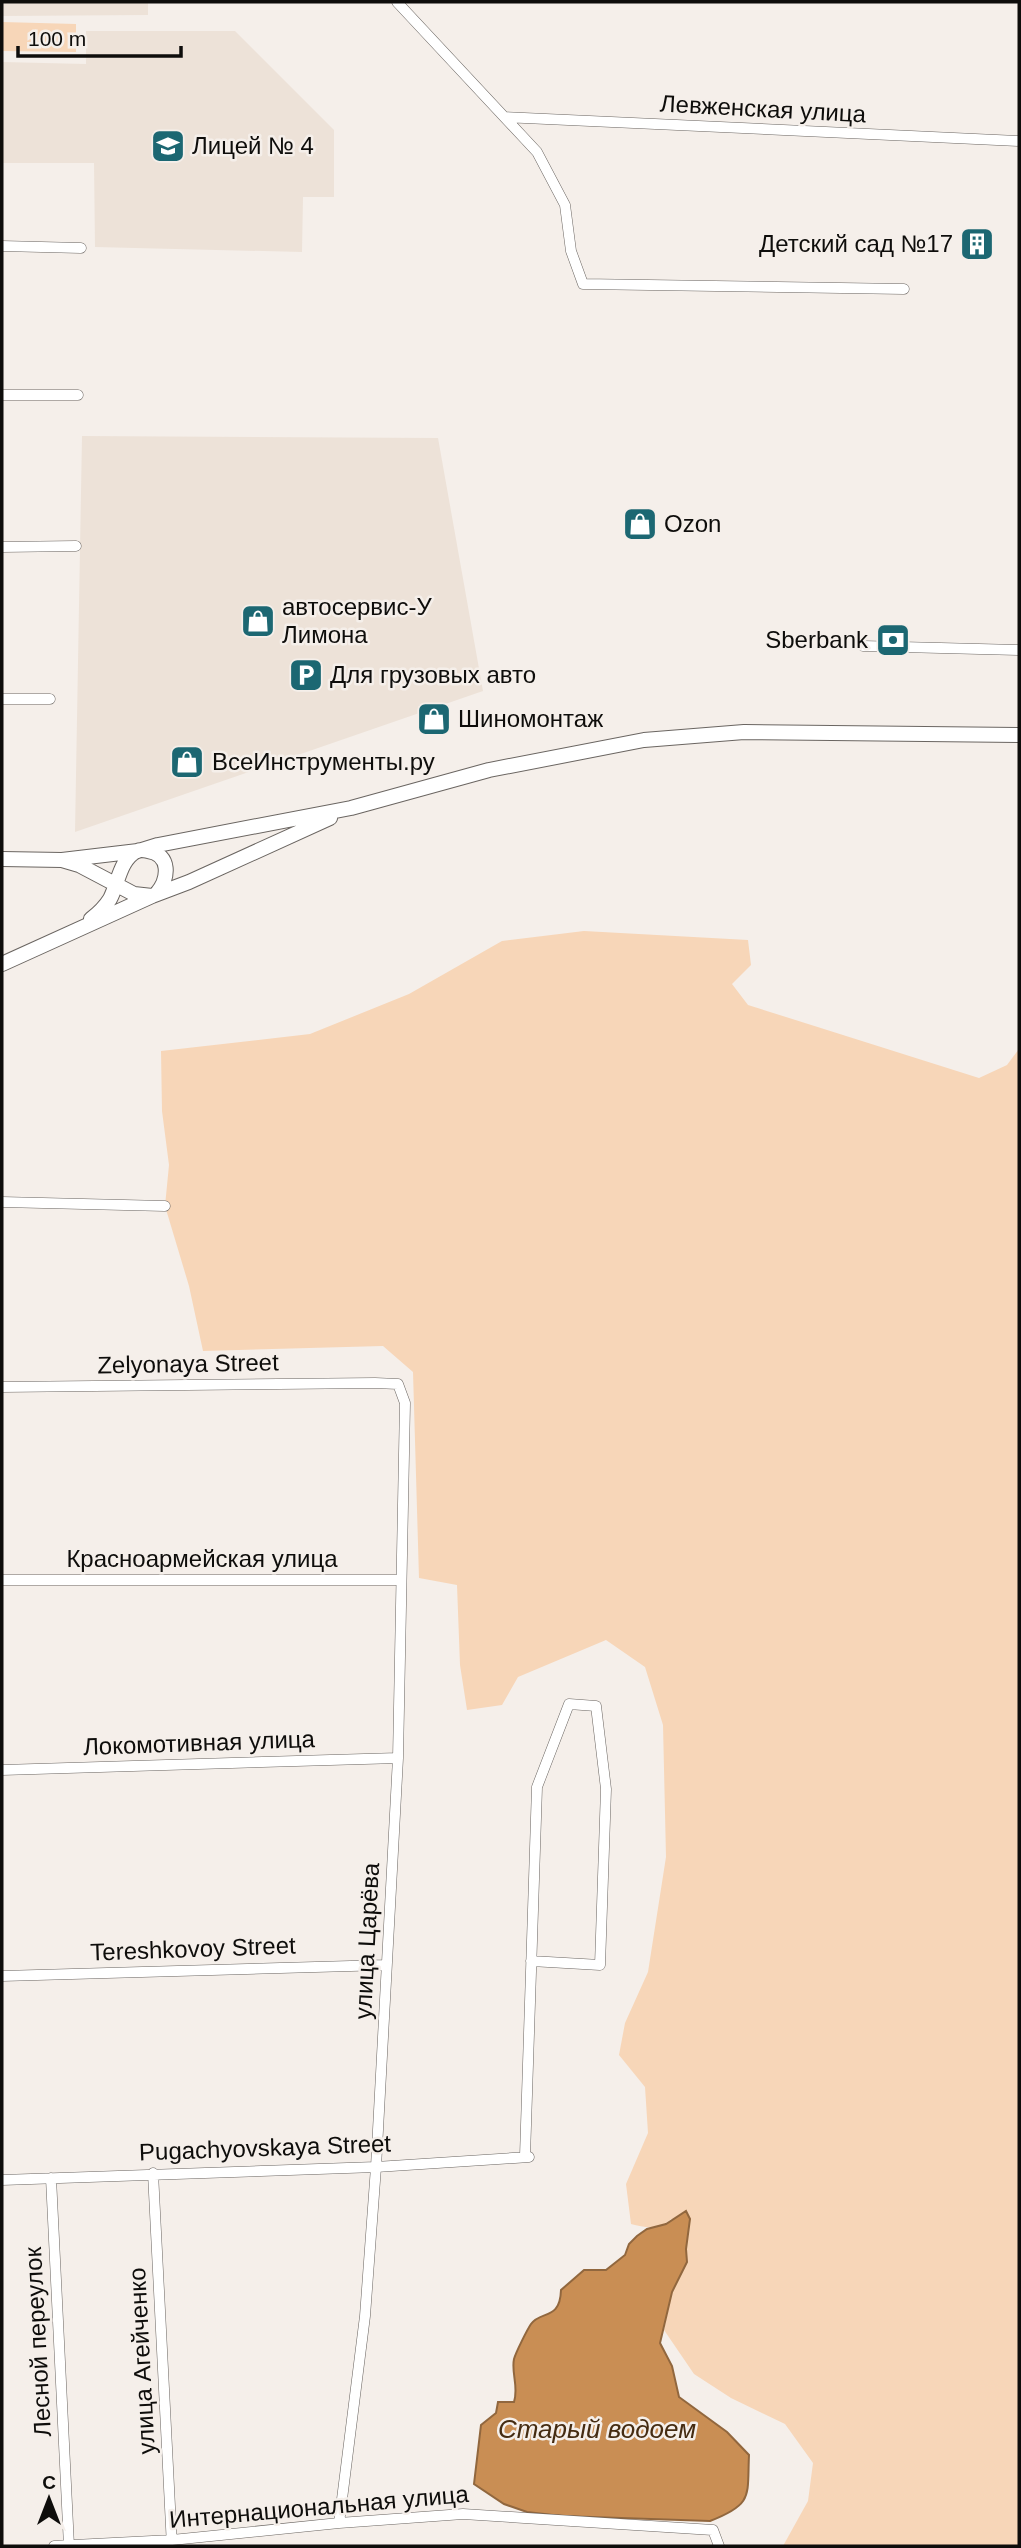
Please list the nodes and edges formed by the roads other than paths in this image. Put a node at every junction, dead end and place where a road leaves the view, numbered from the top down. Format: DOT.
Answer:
graph roads {
  1 [pos="397,2"];
  2 [pos="505,117"];
  3 [pos="1019,141"];
  4 [pos="2,246"];
  5 [pos="81,248"];
  6 [pos="904,289"];
  7 [pos="2,395"];
  8 [pos="78,395"];
  9 [pos="76,546"];
  10 [pos="2,547"];
  11 [pos="863,646"];
  12 [pos="1019,650"];
  13 [pos="2,699"];
  14 [pos="50,699"];
  15 [pos="1019,735"];
  16 [pos="351,808"];
  17 [pos="140,850"];
  18 [pos="2,859"];
  19 [pos="62,860"];
  20 [pos="122,886"];
  21 [pos="154,895"];
  22 [pos="82,927"];
  23 [pos="2,964"];
  24 [pos="2,1202"];
  25 [pos="165,1206"];
  26 [pos="375,1383"];
  27 [pos="2,1387"];
  28 [pos="2,1580"];
  29 [pos="401,1580"];
  30 [pos="398,1758"];
  31 [pos="2,1770"];
  32 [pos="531,1961"];
  33 [pos="386,1965"];
  34 [pos="2,1976"];
  35 [pos="376,2167"];
  36 [pos="153,2173"];
  37 [pos="51,2178"];
  38 [pos="2,2180"];
  39 [pos="339,2523"];
  40 [pos="172,2543"];
  41 [pos="54,2546"];
  42 [pos="69,2546"];
  43 [pos="719,2546"];
  1 -- 2 [label="street"];
  2 -- 3 [label="street, Левженская улица"];
  2 -- 6 [label="street"];
  4 -- 5 [label="street"];
  7 -- 8 [label="street"];
  9 -- 10 [label="street"];
  11 -- 12 [label="street"];
  13 -- 14 [label="street"];
  15 -- 16 [label="main road"];
  16 -- 17 [label="main road"];
  16 -- 21 [label="main road"];
  17 -- 19 [label="main road"];
  17 -- 20 [label="main road"];
  17 -- 21 [label="main road"];
  18 -- 19 [label="main road"];
  19 -- 20 [label="main road"];
  20 -- 21 [label="main road"];
  20 -- 22 [label="main road"];
  21 -- 22 [label="main road"];
  22 -- 23 [label="main road"];
  24 -- 25 [label="street"];
  26 -- 27 [label="street, Zelyonaya Street"];
  26 -- 29 [label="street, улица Царёва"];
  28 -- 29 [label="street, Красноармейская улица"];
  29 -- 30 [label="street, улица Царёва"];
  30 -- 31 [label="street, Локомотивная улица"];
  30 -- 33 [label="street, улица Царёва"];
  32 -- 32 [label="street"];
  32 -- 35 [label="street, Pugachyovskaya Street"];
  33 -- 34 [label="street, Tereshkovoy Street"];
  33 -- 35 [label="street, улица Царёва"];
  35 -- 36 [label="street, Pugachyovskaya Street"];
  35 -- 39 [label="street, улица Царёва"];
  36 -- 37 [label="street, Pugachyovskaya Street"];
  36 -- 40 [label="street, улица Агейченко"];
  37 -- 38 [label="street, Pugachyovskaya Street"];
  37 -- 42 [label="street, Лесной переулок"];
  39 -- 40 [label="street, Интернациональная улица"];
  39 -- 43 [label="street, Интернациональная улица"];
  40 -- 42 [label="street, Интернациональная улица"];
  41 -- 42 [label="street, Интернациональная улица"];
}
